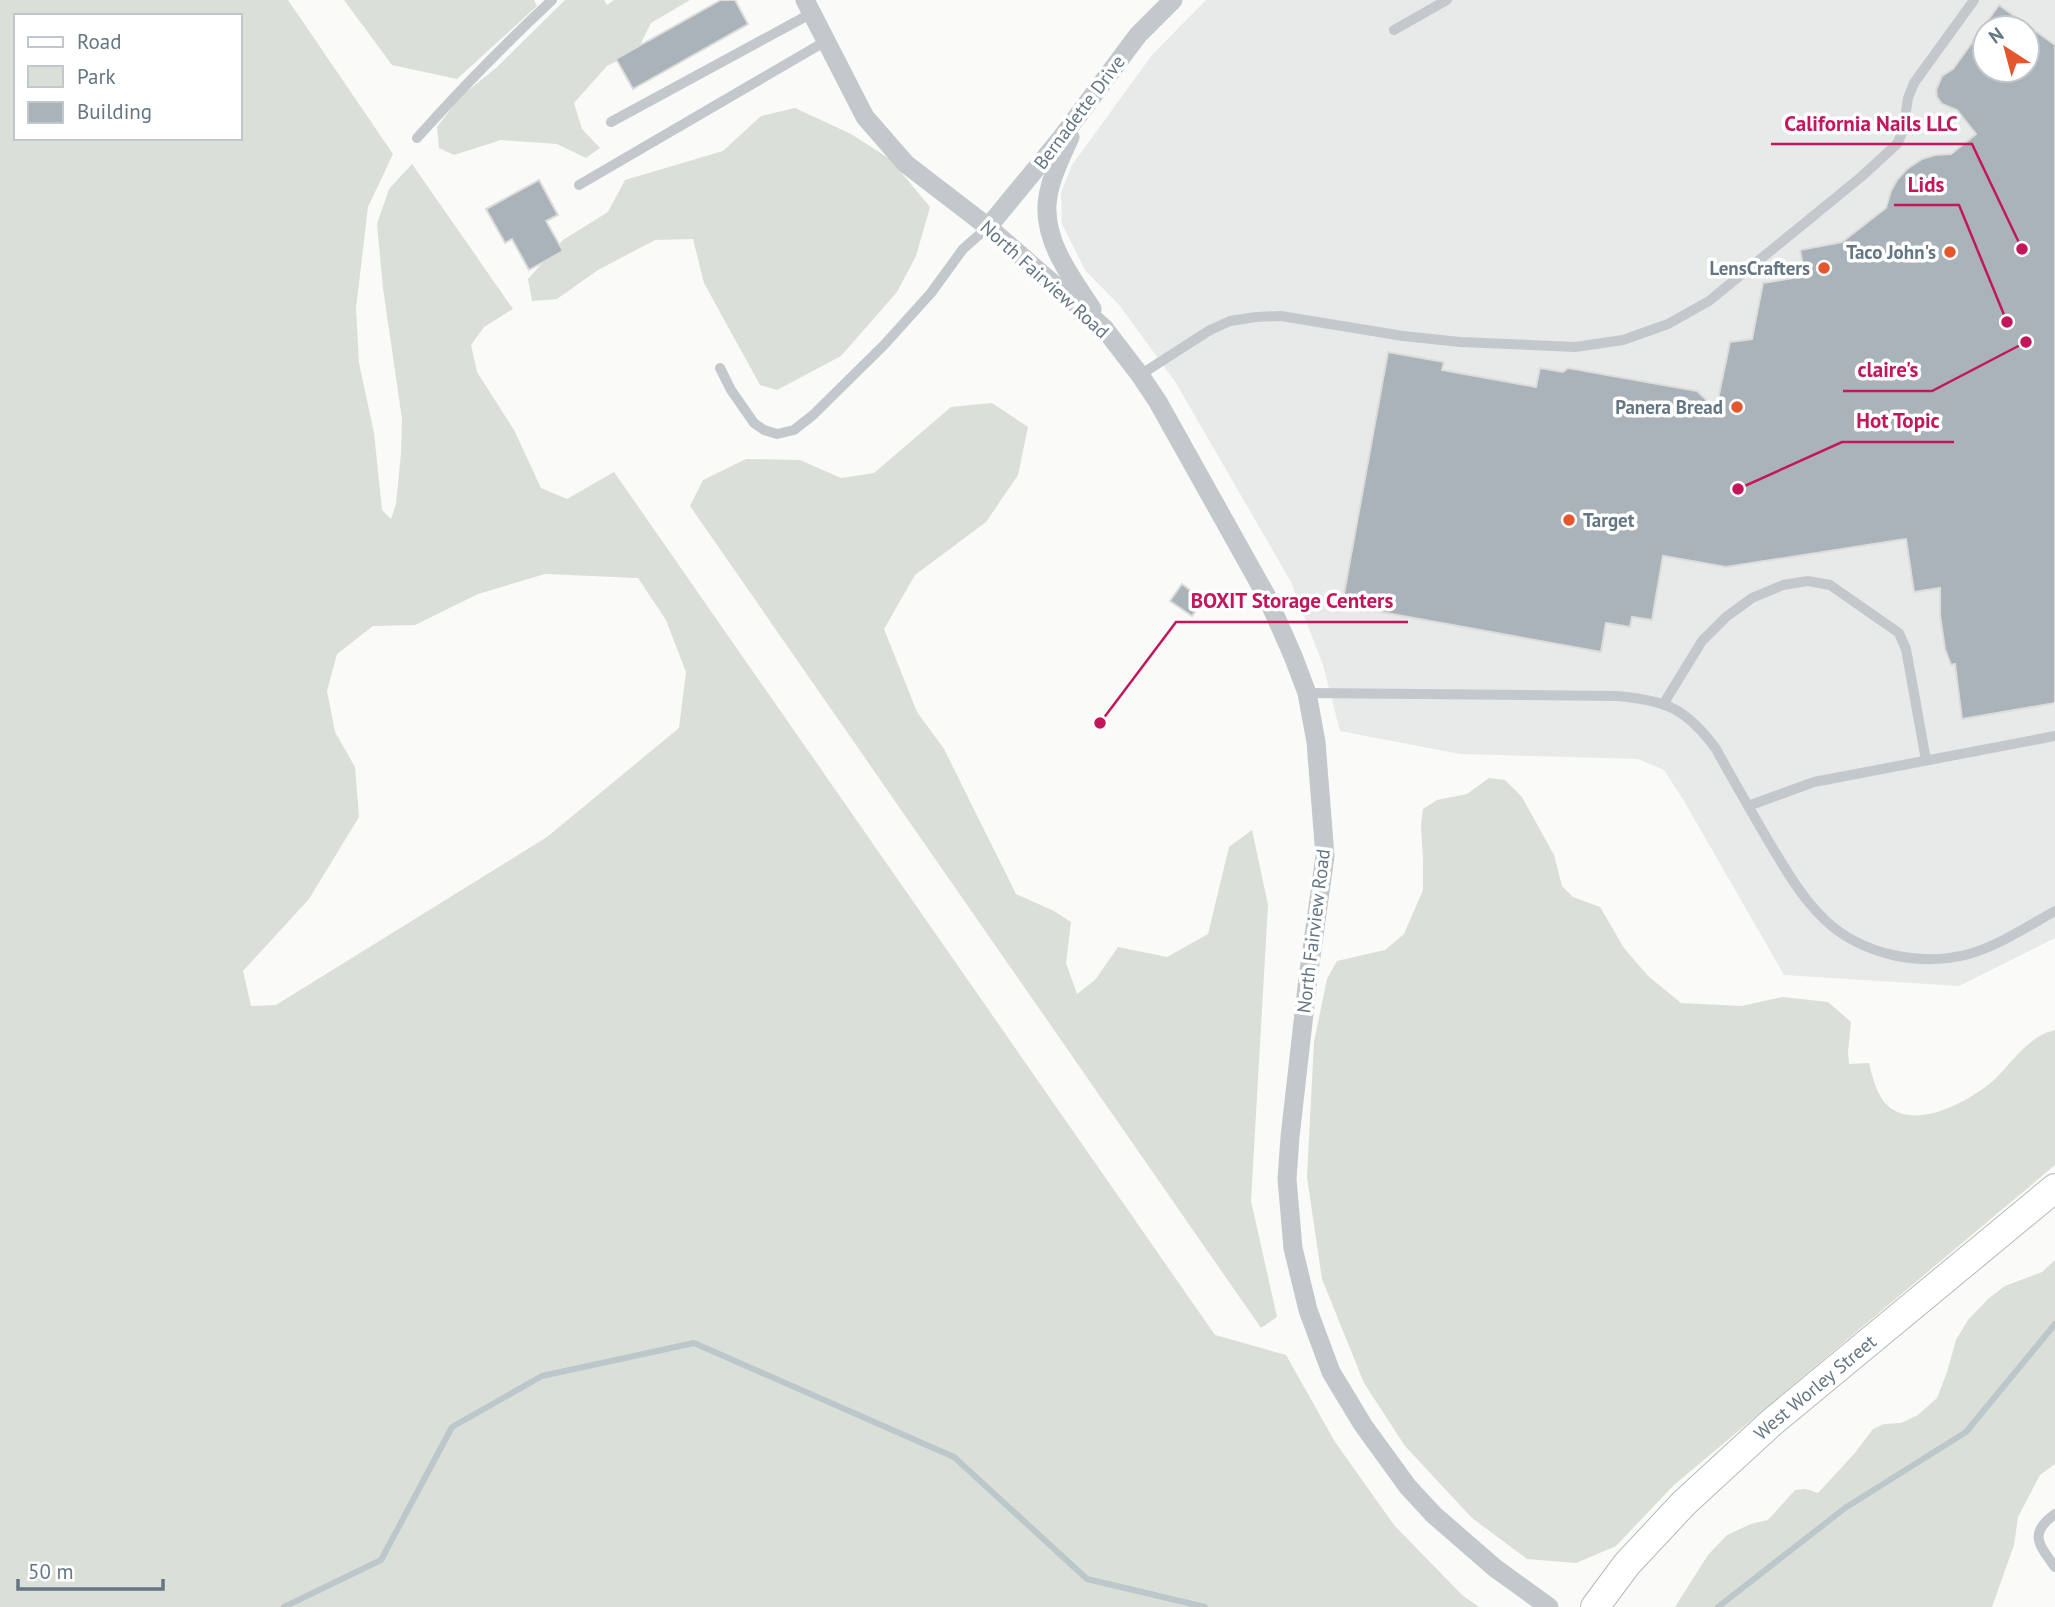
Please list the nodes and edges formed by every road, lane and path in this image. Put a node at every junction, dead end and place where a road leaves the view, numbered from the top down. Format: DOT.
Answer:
graph roads {
  1 [pos="552,0"];
  2 [pos="1172,0"];
  3 [pos="1974,0"];
  4 [pos="1444,1"];
  5 [pos="808,6"];
  6 [pos="1394,30"];
  7 [pos="826,41"];
  8 [pos="1083,108"];
  9 [pos="611,122"];
  10 [pos="417,138"];
  11 [pos="579,185"];
  12 [pos="988,227"];
  13 [pos="1104,328"];
  14 [pos="720,368"];
  15 [pos="1140,375"];
  16 [pos="1307,694"];
  17 [pos="1664,703"];
  18 [pos="2055,736"];
  19 [pos="1926,760"];
  20 [pos="1748,806"];
  21 [pos="2055,911"];
  22 [pos="2055,1188"];
  23 [pos="2055,1514"];
  24 [pos="2055,1567"];
  25 [pos="1549,1607"];
  26 [pos="1595,1607"];
  1 -- 10 [label="lane"];
  2 -- 8 [label="street, Bernadette Drive"];
  3 -- 15 [label="lane"];
  4 -- 6 [label="lane"];
  5 -- 7 [label="street, North Fairview Road"];
  5 -- 9 [label="lane"];
  7 -- 11 [label="lane"];
  7 -- 12 [label="street, North Fairview Road"];
  8 -- 12 [label="street, Bernadette Drive"];
  8 -- 13 [label="street"];
  12 -- 13 [label="street, North Fairview Road"];
  12 -- 14 [label="lane"];
  13 -- 15 [label="street, North Fairview Road"];
  15 -- 16 [label="street, North Fairview Road"];
  16 -- 17 [label="lane"];
  16 -- 25 [label="street, North Fairview Road"];
  17 -- 19 [label="lane"];
  17 -- 20 [label="lane"];
  18 -- 19 [label="lane"];
  19 -- 20 [label="lane"];
  20 -- 21 [label="lane"];
  22 -- 26 [label="street, West Worley Street"];
  23 -- 24 [label="lane"];
}
